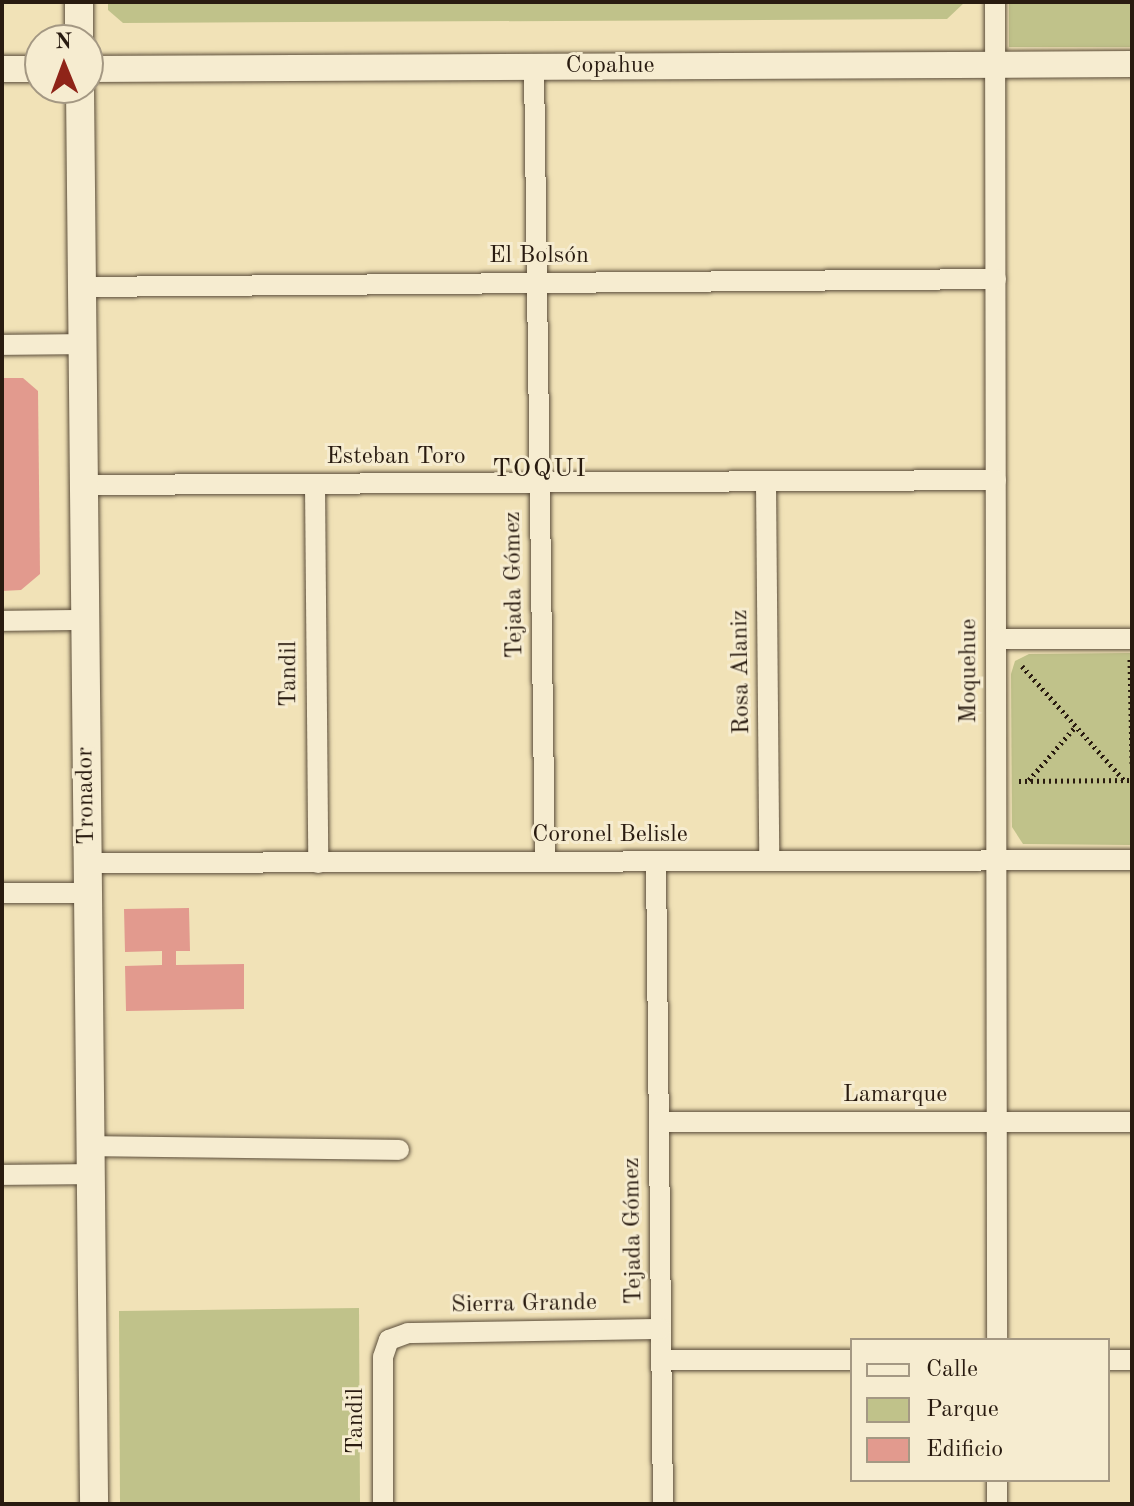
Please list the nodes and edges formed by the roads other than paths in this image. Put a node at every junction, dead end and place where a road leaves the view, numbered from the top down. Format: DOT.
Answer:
graph roads {
  1 [pos="79,2"];
  2 [pos="995,2"];
  3 [pos="79,24"];
  4 [pos="1132,64"];
  5 [pos="996,65"];
  6 [pos="534,67"];
  7 [pos="2,69"];
  8 [pos="24,69"];
  9 [pos="104,69"];
  10 [pos="80,104"];
  11 [pos="996,279"];
  12 [pos="537,283"];
  13 [pos="81,287"];
  14 [pos="82,344"];
  15 [pos="2,345"];
  16 [pos="996,480"];
  17 [pos="766,482"];
  18 [pos="540,483"];
  19 [pos="315,484"];
  20 [pos="84,485"];
  21 [pos="85,620"];
  22 [pos="2,621"];
  23 [pos="996,639"];
  24 [pos="1131,652"];
  25 [pos="996,860"];
  26 [pos="1132,860"];
  27 [pos="769,861"];
  28 [pos="545,862"];
  29 [pos="656,862"];
  30 [pos="88,863"];
  31 [pos="318,863"];
  32 [pos="2,893"];
  33 [pos="88,893"];
  34 [pos="659,1122"];
  35 [pos="997,1122"];
  36 [pos="1132,1122"];
  37 [pos="91,1146"];
  38 [pos="399,1150"];
  39 [pos="91,1174"];
  40 [pos="2,1175"];
  41 [pos="661,1329"];
  42 [pos="997,1338"];
  43 [pos="389,1340"];
  44 [pos="661,1360"];
  45 [pos="850,1360"];
  46 [pos="1110,1360"];
  47 [pos="1132,1360"];
  48 [pos="997,1482"];
  49 [pos="94,1504"];
  50 [pos="383,1504"];
  51 [pos="663,1504"];
  52 [pos="997,1504"];
  1 -- 3 [label="main road"];
  2 -- 5 [label="street, Moquehue"];
  4 -- 5 [label="street, Copahue"];
  5 -- 6 [label="street, Copahue"];
  5 -- 11 [label="street, Moquehue"];
  6 -- 9 [label="street, Copahue"];
  6 -- 12 [label="street, Tejada Gómez"];
  7 -- 8 [label="street"];
  10 -- 13 [label="main road, Tronador"];
  11 -- 12 [label="street, El Bolsón"];
  11 -- 16 [label="street, Moquehue"];
  12 -- 13 [label="street, El Bolsón"];
  12 -- 18 [label="street, Tejada Gómez"];
  13 -- 14 [label="main road, Tronador"];
  14 -- 15 [label="street"];
  14 -- 20 [label="main road, Tronador"];
  16 -- 17 [label="street, Esteban Toro"];
  16 -- 23 [label="street, Moquehue"];
  17 -- 18 [label="street, Esteban Toro"];
  17 -- 27 [label="street, Rosa Alaniz"];
  18 -- 19 [label="street, Esteban Toro"];
  18 -- 28 [label="street, Tejada Gómez"];
  19 -- 20 [label="street, Esteban Toro"];
  19 -- 31 [label="street, Tandil"];
  20 -- 21 [label="main road, Tronador"];
  21 -- 22 [label="street"];
  21 -- 30 [label="main road, Tronador"];
  23 -- 24 [label="street"];
  23 -- 25 [label="street, Moquehue"];
  25 -- 26 [label="street, Coronel Belisle"];
  25 -- 27 [label="street, Coronel Belisle"];
  25 -- 35 [label="street, Moquehue"];
  27 -- 29 [label="street, Coronel Belisle"];
  28 -- 29 [label="street, Coronel Belisle"];
  28 -- 31 [label="street, Coronel Belisle"];
  29 -- 34 [label="street, Tejada Gómez"];
  30 -- 31 [label="street, Coronel Belisle"];
  30 -- 33 [label="main road, Tronador"];
  32 -- 33 [label="street"];
  33 -- 37 [label="main road, Tronador"];
  34 -- 35 [label="street, Lamarque"];
  34 -- 41 [label="street, Tejada Gómez"];
  35 -- 36 [label="street, Lamarque"];
  35 -- 42 [label="street, Moquehue"];
  37 -- 38 [label="street"];
  37 -- 39 [label="main road, Tronador"];
  39 -- 40 [label="street"];
  39 -- 49 [label="main road, Tronador"];
  41 -- 43 [label="street, Sierra Grande"];
  41 -- 44 [label="street, Tejada Gómez"];
  43 -- 50 [label="street, Tandil"];
  44 -- 45 [label="street"];
  44 -- 51 [label="street, Tejada Gómez"];
  46 -- 47 [label="street"];
  48 -- 52 [label="street"];
}
